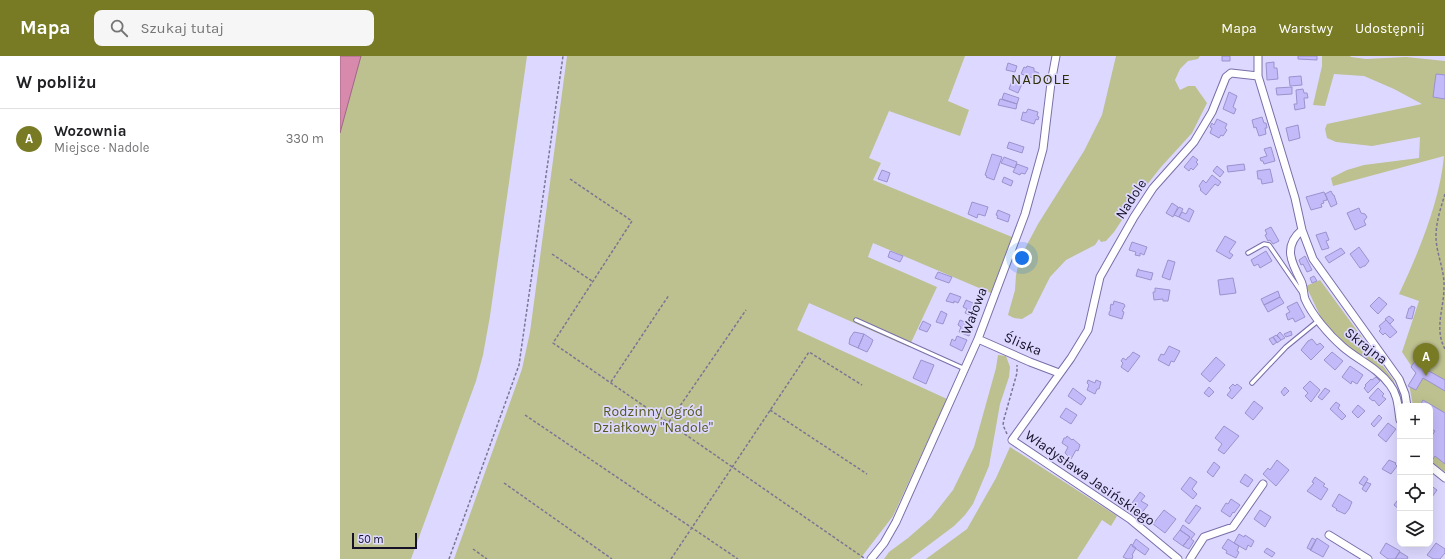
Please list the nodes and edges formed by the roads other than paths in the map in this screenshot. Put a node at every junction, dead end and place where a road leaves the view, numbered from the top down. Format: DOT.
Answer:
graph roads {
  1 [pos="1056,56"];
  2 [pos="1258,56"];
  3 [pos="1258,76"];
  4 [pos="1302,230"];
  5 [pos="1248,253"];
  6 [pos="1304,298"];
  7 [pos="856,320"];
  8 [pos="1319,320"];
  9 [pos="978,339"];
  10 [pos="965,369"];
  11 [pos="1059,372"];
  12 [pos="1252,383"];
  13 [pos="1398,403"];
  14 [pos="1406,403"];
  15 [pos="1433,468"];
  16 [pos="1445,478"];
  17 [pos="1263,484"];
  18 [pos="1329,535"];
  19 [pos="871,559"];
  20 [pos="1178,559"];
  21 [pos="1190,559"];
  22 [pos="1368,559"];
  1 -- 9 [label="street, Wałowa"];
  2 -- 3 [label="street"];
  3 -- 4 [label="street"];
  3 -- 11 [label="street, Nadole"];
  4 -- 6 [label="street, Skrajna"];
  4 -- 14 [label="street"];
  5 -- 6 [label="lane, Skrajna"];
  6 -- 8 [label="street, Skrajna"];
  7 -- 10 [label="lane"];
  8 -- 12 [label="lane"];
  8 -- 13 [label="street, Skrajna"];
  9 -- 10 [label="street, Wałowa"];
  9 -- 11 [label="street, Śliska"];
  10 -- 19 [label="street, Wałowa"];
  11 -- 20 [label="street, Władysława Jasińskiego"];
  15 -- 16 [label="street"];
  17 -- 21 [label="street"];
  18 -- 22 [label="street"];
}
